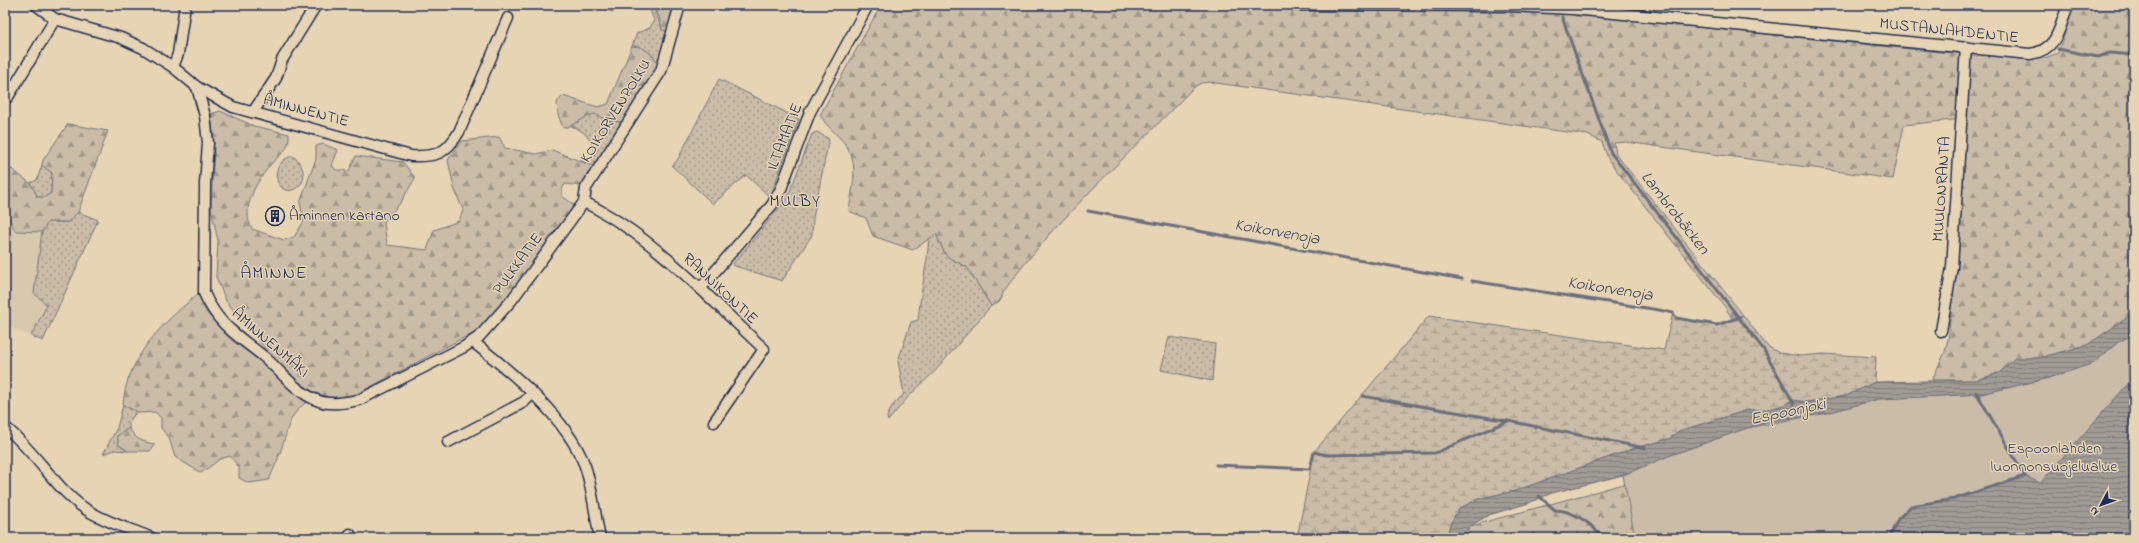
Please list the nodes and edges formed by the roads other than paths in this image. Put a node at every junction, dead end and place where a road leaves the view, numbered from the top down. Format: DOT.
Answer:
graph roads {
  1 [pos="36,5"];
  2 [pos="185,5"];
  3 [pos="316,5"];
  4 [pos="868,5"];
  5 [pos="1295,5"];
  6 [pos="2068,5"];
  7 [pos="679,9"];
  8 [pos="508,18"];
  9 [pos="55,19"];
  10 [pos="1966,47"];
  11 [pos="173,67"];
  12 [pos="197,87"];
  13 [pos="8,97"];
  14 [pos="253,112"];
  15 [pos="584,202"];
  16 [pos="700,289"];
  17 [pos="1941,331"];
  18 [pos="473,342"];
  19 [pos="532,394"];
  20 [pos="714,422"];
  21 [pos="5,427"];
  22 [pos="448,442"];
  23 [pos="152,538"];
  24 [pos="600,538"];
  1 -- 9 [label="street, ÅMINNENTIE"];
  2 -- 11 [label="street"];
  3 -- 14 [label="street"];
  4 -- 16 [label="street, ILTAMATIE"];
  5 -- 10 [label="street, MUSTANLAHDENTIE"];
  6 -- 10 [label="street, MUSTANLAHDENTIE"];
  7 -- 15 [label="street, KOIKORVENPOLKU"];
  8 -- 14 [label="street, ÅMINNENTIE"];
  9 -- 11 [label="street, ÅMINNENTIE"];
  9 -- 13 [label="street"];
  10 -- 17 [label="street, MUULONRANTA"];
  11 -- 12 [label="street, ÅMINNENTIE"];
  12 -- 14 [label="street, ÅMINNENTIE"];
  12 -- 18 [label="street, ÅMINNENMÄKI"];
  15 -- 16 [label="street, RANNIKONTIE"];
  15 -- 18 [label="street, PULKKATIE"];
  16 -- 20 [label="street, RANNIKONTIE"];
  18 -- 19 [label="street"];
  19 -- 22 [label="street"];
  19 -- 24 [label="street"];
  21 -- 23 [label="street"];
}
